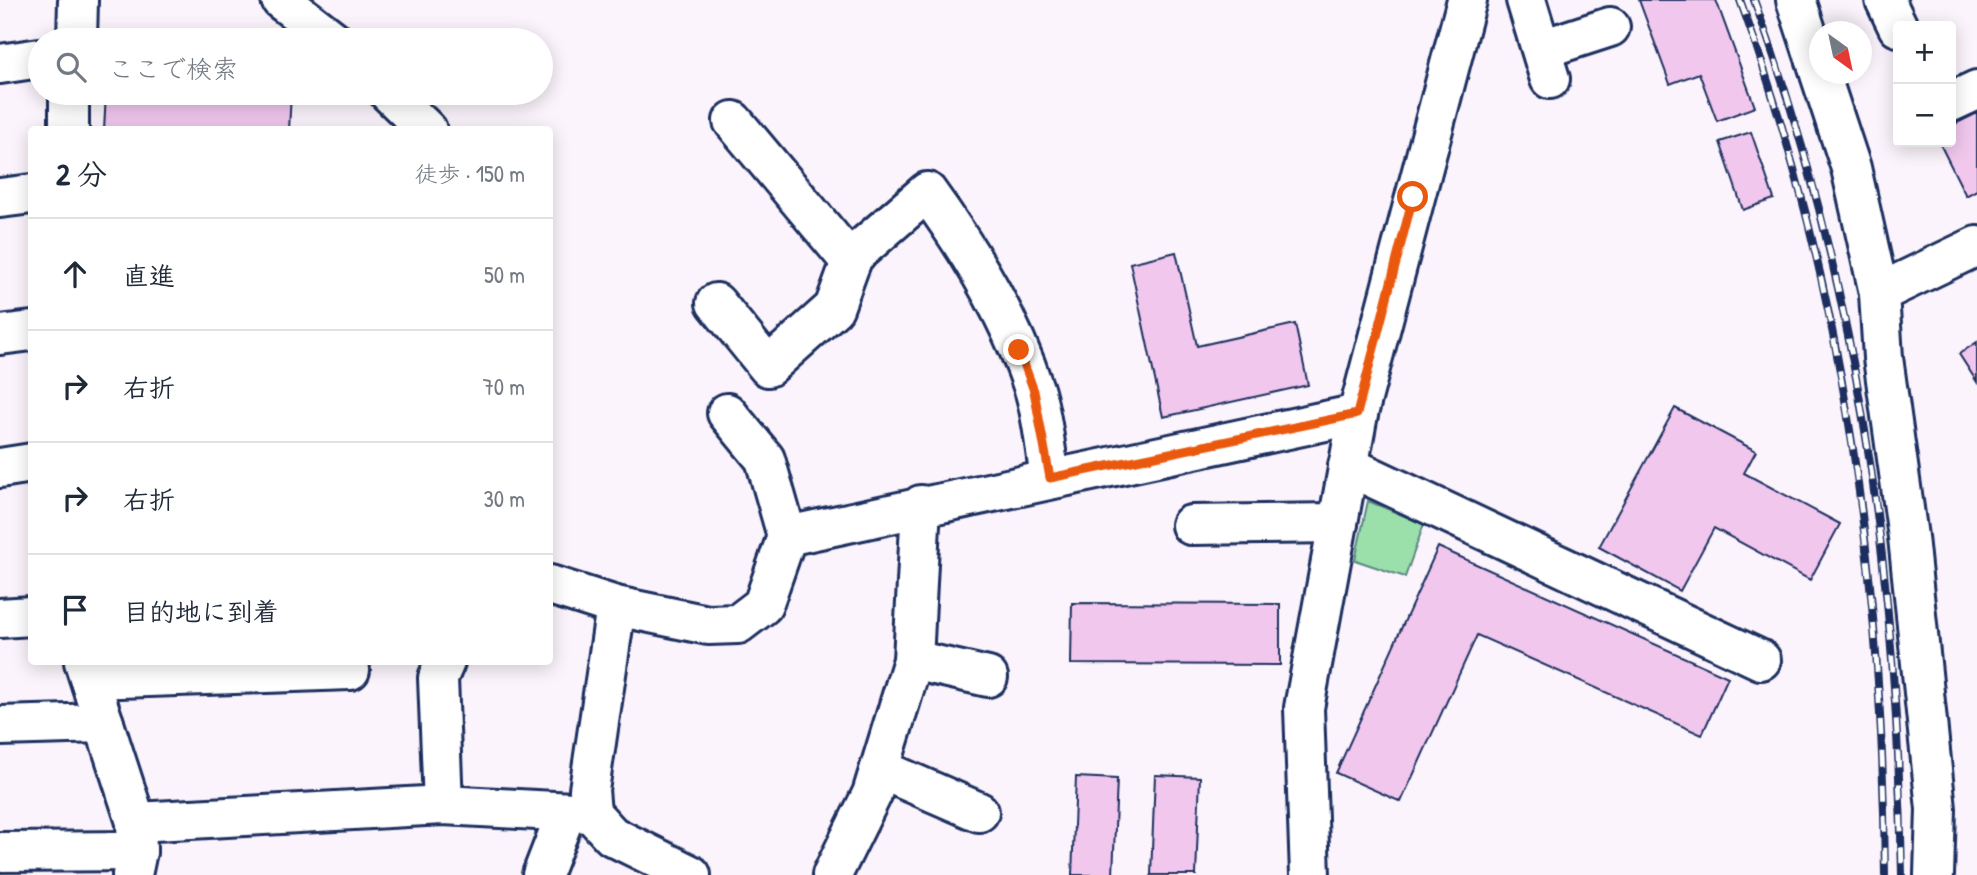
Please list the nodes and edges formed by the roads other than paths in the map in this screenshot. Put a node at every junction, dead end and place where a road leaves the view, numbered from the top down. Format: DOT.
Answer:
graph roads {
  1 [pos="78,0"];
  2 [pos="281,0"];
  3 [pos="1467,0"];
  4 [pos="1526,0"];
  5 [pos="1796,0"];
  6 [pos="1885,0"];
  7 [pos="1895,21"];
  8 [pos="1610,27"];
  9 [pos="77,28"];
  10 [pos="317,28"];
  11 [pos="1809,40"];
  12 [pos="28,60"];
  13 [pos="0,64"];
  14 [pos="1824,84"];
  15 [pos="1977,90"];
  16 [pos="1956,100"];
  17 [pos="69,105"];
  18 [pos="401,105"];
  19 [pos="733,121"];
  20 [pos="69,126"];
  21 [pos="423,126"];
  22 [pos="28,194"];
  23 [pos="0,198"];
  24 [pos="1977,246"];
  25 [pos="851,262"];
  26 [pos="1879,293"];
  27 [pos="716,303"];
  28 [pos="28,332"];
  29 [pos="0,335"];
  30 [pos="727,413"];
  31 [pos="1357,414"];
  32 [pos="28,464"];
  33 [pos="1348,466"];
  34 [pos="0,468"];
  35 [pos="1050,478"];
  36 [pos="921,505"];
  37 [pos="1338,523"];
  38 [pos="1191,525"];
  39 [pos="787,536"];
  40 [pos="553,586"];
  41 [pos="616,606"];
  42 [pos="28,616"];
  43 [pos="0,618"];
  44 [pos="913,660"];
  45 [pos="1760,660"];
  46 [pos="444,665"];
  47 [pos="88,670"];
  48 [pos="350,670"];
  49 [pos="988,677"];
  50 [pos="104,723"];
  51 [pos="0,726"];
  52 [pos="880,769"];
  53 [pos="443,805"];
  54 [pos="578,813"];
  55 [pos="979,813"];
  56 [pos="135,849"];
  57 [pos="0,852"];
  58 [pos="542,875"];
  59 [pos="691,875"];
  60 [pos="832,875"];
  61 [pos="1310,875"];
  62 [pos="1934,875"];
  1 -- 9 [label="street"];
  2 -- 10 [label="street"];
  3 -- 31 [label="street"];
  4 -- 8 [label="street"];
  5 -- 11 [label="street"];
  6 -- 7 [label="street"];
  12 -- 13 [label="street"];
  14 -- 26 [label="street"];
  15 -- 16 [label="street"];
  17 -- 20 [label="street"];
  18 -- 21 [label="street"];
  19 -- 25 [label="street"];
  22 -- 23 [label="street"];
  24 -- 26 [label="street"];
  25 -- 27 [label="street"];
  25 -- 35 [label="street"];
  26 -- 62 [label="street"];
  28 -- 29 [label="street"];
  30 -- 39 [label="street"];
  31 -- 33 [label="street"];
  31 -- 35 [label="street"];
  32 -- 34 [label="street"];
  33 -- 37 [label="street"];
  33 -- 45 [label="street"];
  35 -- 36 [label="street"];
  36 -- 39 [label="street"];
  36 -- 44 [label="street"];
  37 -- 38 [label="street"];
  37 -- 61 [label="street"];
  39 -- 41 [label="street"];
  40 -- 41 [label="street"];
  41 -- 54 [label="street"];
  42 -- 43 [label="street"];
  44 -- 49 [label="street"];
  44 -- 52 [label="street"];
  46 -- 53 [label="street"];
  47 -- 48 [label="street"];
  47 -- 50 [label="street"];
  50 -- 51 [label="street"];
  50 -- 56 [label="street"];
  52 -- 55 [label="street"];
  52 -- 60 [label="street"];
  53 -- 54 [label="street"];
  53 -- 56 [label="street"];
  54 -- 58 [label="street"];
  54 -- 59 [label="street"];
  56 -- 57 [label="street"];
}
